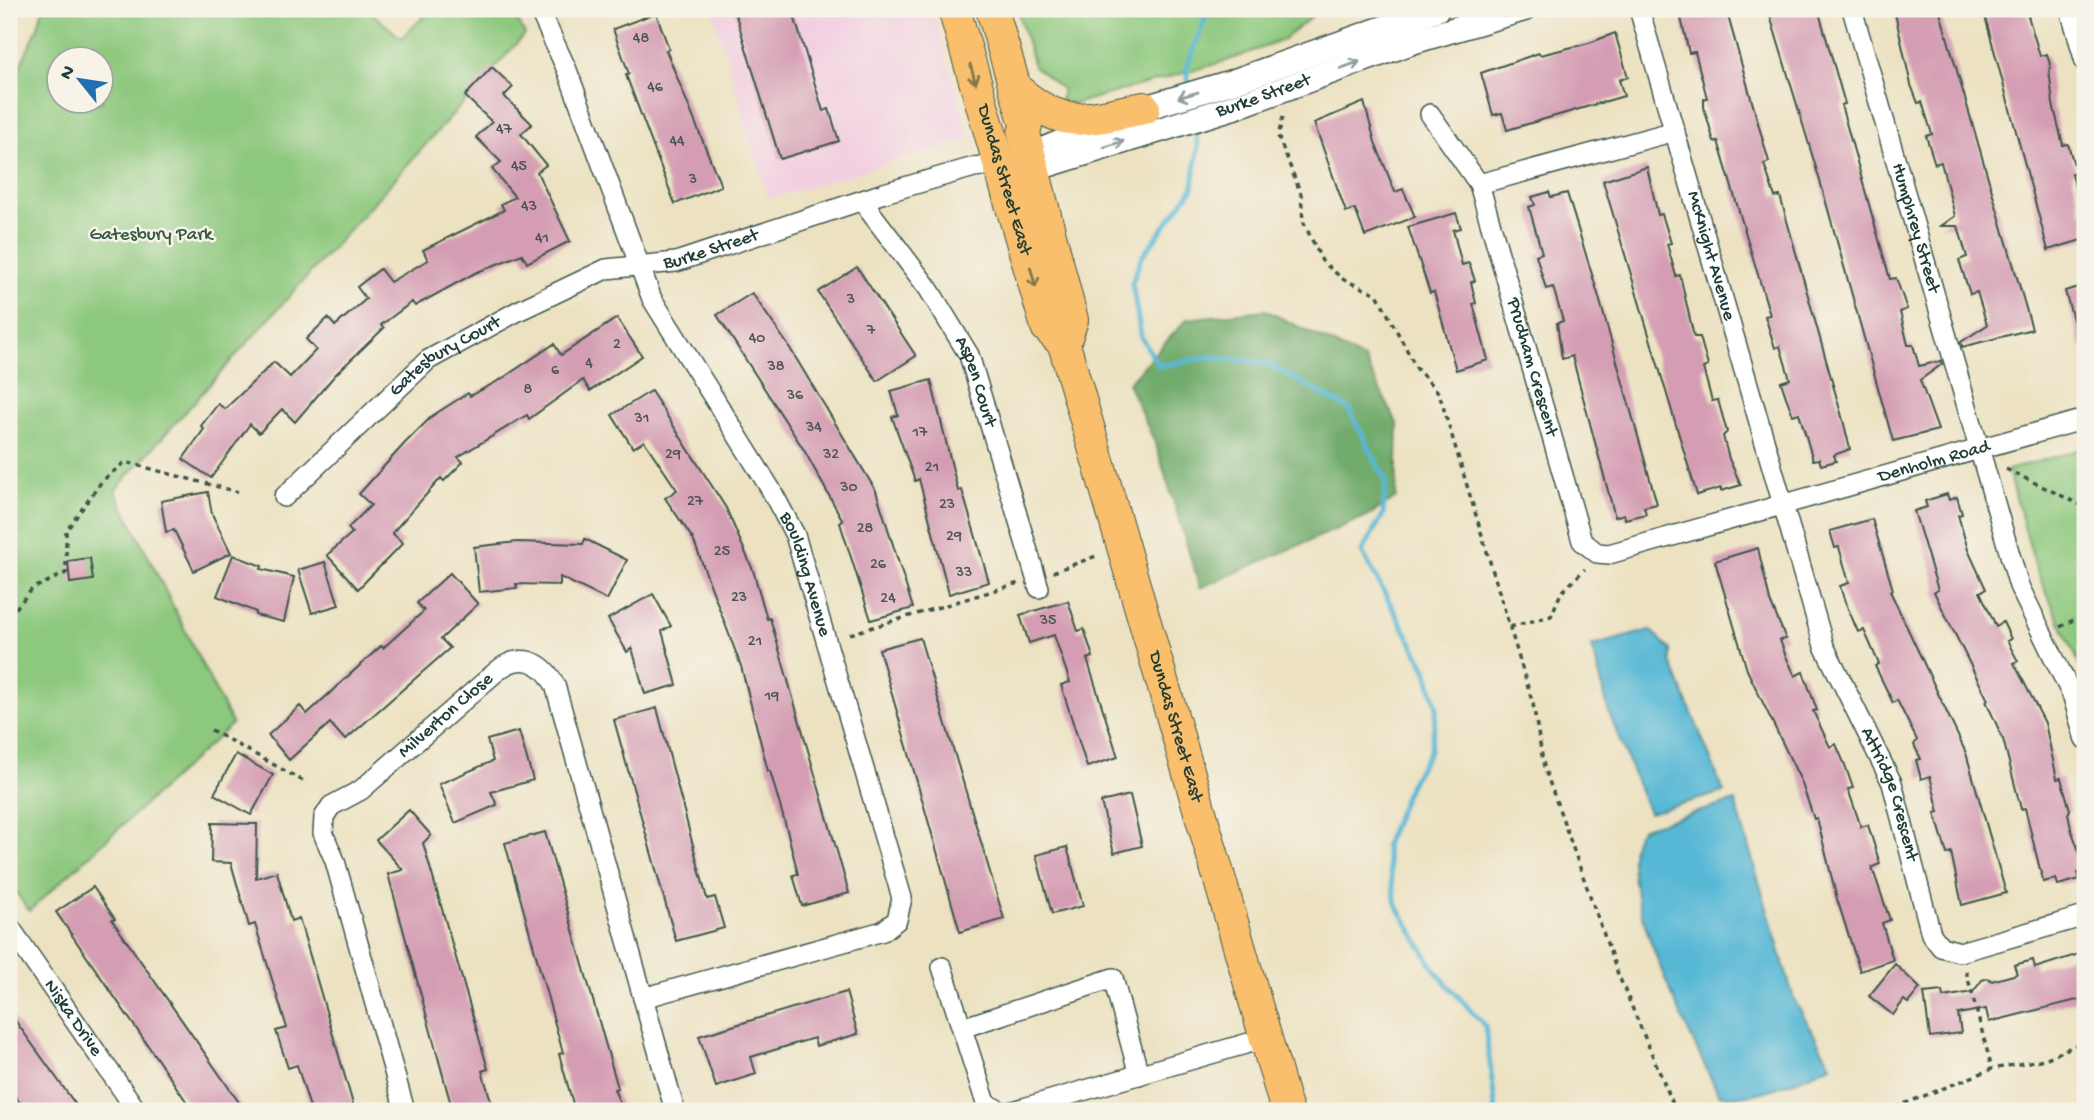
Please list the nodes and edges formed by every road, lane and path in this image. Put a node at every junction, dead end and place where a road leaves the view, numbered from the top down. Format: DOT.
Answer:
graph roads {
  1 [pos="539,9"];
  2 [pos="954,9"];
  3 [pos="992,9"];
  4 [pos="1437,9"];
  5 [pos="1524,9"];
  6 [pos="1639,9"];
  7 [pos="1852,9"];
  8 [pos="2070,9"];
  9 [pos="2085,62"];
  10 [pos="1014,88"];
  11 [pos="1236,94"];
  12 [pos="1430,114"];
  13 [pos="1283,117"];
  14 [pos="1148,120"];
  15 [pos="1675,131"];
  16 [pos="1012,164"];
  17 [pos="1479,184"];
  18 [pos="862,201"];
  19 [pos="639,266"];
  20 [pos="2085,419"];
  21 [pos="1978,447"];
  22 [pos="2006,469"];
  23 [pos="238,492"];
  24 [pos="284,497"];
  25 [pos="1782,503"];
  26 [pos="2085,506"];
  27 [pos="1096,556"];
  28 [pos="1585,569"];
  29 [pos="1038,583"];
  30 [pos="9,612"];
  31 [pos="2085,614"];
  32 [pos="1510,627"];
  33 [pos="2060,627"];
  34 [pos="850,634"];
  35 [pos="211,730"];
  36 [pos="2085,740"];
  37 [pos="305,782"];
  38 [pos="2085,916"];
  39 [pos="9,926"];
  40 [pos="942,967"];
  41 [pos="1966,971"];
  42 [pos="643,998"];
  43 [pos="962,1028"];
  44 [pos="1266,1038"];
  45 [pos="2085,1041"];
  46 [pos="1992,1069"];
  47 [pos="1139,1075"];
  48 [pos="137,1111"];
  49 [pos="405,1111"];
  50 [pos="675,1111"];
  51 [pos="1000,1111"];
  52 [pos="1013,1111"];
  53 [pos="1287,1111"];
  54 [pos="1676,1111"];
  55 [pos="1886,1111"];
  1 -- 19 [label="street, Boulding Avenue"];
  2 -- 16 [label="main road, Dundas Street East, one-way"];
  3 -- 10 [label="main road, Dundas Street East"];
  4 -- 11 [label="street, Burke Street"];
  11 -- 5 [label="street, Burke Street, one-way"];
  6 -- 15 [label="street, McKnight Avenue"];
  7 -- 21 [label="street, Humphrey Street"];
  8 -- 9 [label="street"];
  10 -- 14 [label="main road"];
  10 -- 16 [label="main road, Dundas Street East"];
  11 -- 14 [label="street, Burke Street"];
  12 -- 17 [label="street"];
  13 -- 32 [label="path"];
  14 -- 16 [label="street, Burke Street"];
  15 -- 17 [label="street"];
  15 -- 25 [label="street, McKnight Avenue"];
  16 -- 18 [label="street, Burke Street"];
  16 -- 44 [label="main road, Dundas Street East"];
  17 -- 25 [label="street, Prudham Crescent"];
  18 -- 19 [label="street, Burke Street"];
  18 -- 29 [label="street, Aspen Court"];
  19 -- 24 [label="street, Gatesbury Court"];
  19 -- 42 [label="street, Boulding Avenue"];
  20 -- 21 [label="street, Denholm Road"];
  21 -- 25 [label="street, Denholm Road"];
  21 -- 36 [label="street"];
  22 -- 26 [label="path"];
  23 -- 30 [label="path"];
  25 -- 38 [label="street, Attridge Crescent"];
  27 -- 29 [label="path"];
  28 -- 32 [label="path"];
  29 -- 34 [label="path"];
  31 -- 33 [label="path"];
  32 -- 54 [label="path"];
  35 -- 37 [label="path"];
  39 -- 48 [label="street, Niska Drive"];
  40 -- 43 [label="street"];
  41 -- 46 [label="path"];
  42 -- 49 [label="street, Milverton Close"];
  42 -- 50 [label="street"];
  43 -- 47 [label="street"];
  43 -- 51 [label="street"];
  44 -- 47 [label="street"];
  44 -- 53 [label="main road, Dundas Street East"];
  45 -- 46 [label="path"];
  46 -- 55 [label="path"];
  47 -- 52 [label="street"];
}
